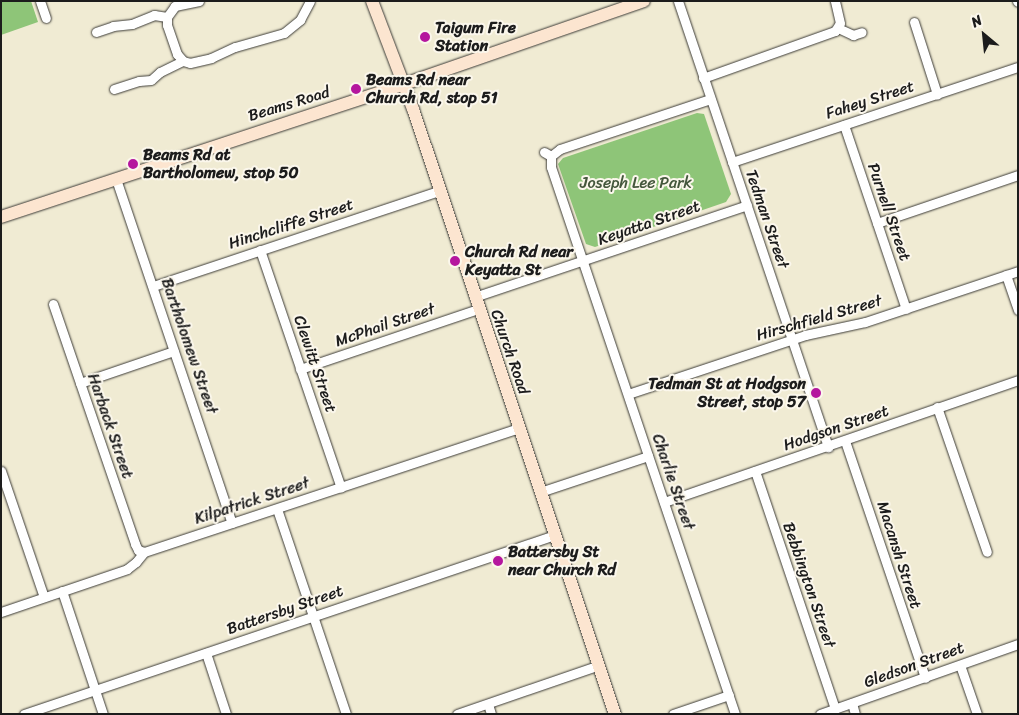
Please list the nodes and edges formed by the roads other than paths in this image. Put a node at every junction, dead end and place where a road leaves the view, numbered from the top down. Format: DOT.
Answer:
graph roads {
  1 [pos="40,1"];
  2 [pos="199,1"];
  3 [pos="310,1"];
  4 [pos="372,1"];
  5 [pos="644,1"];
  6 [pos="678,1"];
  7 [pos="835,1"];
  8 [pos="167,16"];
  9 [pos="46,18"];
  10 [pos="914,22"];
  11 [pos="838,28"];
  12 [pos="96,32"];
  13 [pos="862,32"];
  14 [pos="184,61"];
  15 [pos="1018,67"];
  16 [pos="703,78"];
  17 [pos="403,84"];
  18 [pos="114,89"];
  19 [pos="937,94"];
  20 [pos="710,99"];
  21 [pos="844,125"];
  22 [pos="732,162"];
  23 [pos="1018,175"];
  24 [pos="116,178"];
  25 [pos="438,191"];
  26 [pos="747,205"];
  27 [pos="1,217"];
  28 [pos="877,223"];
  29 [pos="260,250"];
  30 [pos="582,260"];
  31 [pos="1018,271"];
  32 [pos="1006,275"];
  33 [pos="153,286"];
  34 [pos="476,303"];
  35 [pos="54,304"];
  36 [pos="906,309"];
  37 [pos="1018,310"];
  38 [pos="792,339"];
  39 [pos="174,351"];
  40 [pos="300,369"];
  41 [pos="1018,380"];
  42 [pos="80,383"];
  43 [pos="628,394"];
  44 [pos="937,407"];
  45 [pos="518,428"];
  46 [pos="845,441"];
  47 [pos="828,447"];
  48 [pos="648,456"];
  49 [pos="1,471"];
  50 [pos="755,471"];
  51 [pos="340,488"];
  52 [pos="540,492"];
  53 [pos="664,502"];
  54 [pos="278,509"];
  55 [pos="232,523"];
  56 [pos="555,535"];
  57 [pos="144,552"];
  58 [pos="987,552"];
  59 [pos="62,591"];
  60 [pos="44,597"];
  61 [pos="1,612"];
  62 [pos="314,616"];
  63 [pos="1018,644"];
  64 [pos="206,653"];
  65 [pos="599,665"];
  66 [pos="960,666"];
  67 [pos="924,678"];
  68 [pos="95,690"];
  69 [pos="729,695"];
  70 [pos="852,703"];
  71 [pos="488,704"];
  72 [pos="835,709"];
  73 [pos="24,714"];
  74 [pos="103,714"];
  75 [pos="226,714"];
  76 [pos="346,714"];
  77 [pos="457,714"];
  78 [pos="491,714"];
  79 [pos="615,714"];
  80 [pos="673,714"];
  81 [pos="735,714"];
  82 [pos="820,714"];
  83 [pos="855,714"];
  84 [pos="977,714"];
  1 -- 9 [label="street"];
  2 -- 8 [label="street"];
  3 -- 14 [label="street"];
  4 -- 17 [label="street, Church Road"];
  5 -- 17 [label="street, Beams Road"];
  6 -- 16 [label="street, Tedman Street"];
  7 -- 11 [label="street"];
  8 -- 12 [label="street"];
  8 -- 14 [label="street"];
  10 -- 19 [label="street"];
  11 -- 13 [label="street"];
  11 -- 16 [label="street"];
  14 -- 18 [label="street"];
  15 -- 19 [label="street, Fahey Street"];
  16 -- 20 [label="street, Tedman Street"];
  17 -- 24 [label="street, Beams Road"];
  17 -- 25 [label="street, Church Road"];
  19 -- 21 [label="street, Fahey Street"];
  20 -- 22 [label="street, Tedman Street"];
  20 -- 30 [label="street, Charlie Street"];
  21 -- 22 [label="street, Fahey Street"];
  21 -- 28 [label="street, Purnell Street"];
  22 -- 26 [label="street, Tedman Street"];
  23 -- 28 [label="street"];
  24 -- 27 [label="street, Beams Road"];
  24 -- 33 [label="street, Bartholomew Street"];
  25 -- 29 [label="street, Hinchcliffe Street"];
  25 -- 34 [label="street, Church Road"];
  26 -- 30 [label="street, Keyatta Street"];
  26 -- 38 [label="street, Tedman Street"];
  28 -- 36 [label="street, Purnell Street"];
  29 -- 33 [label="street, Hinchcliffe Street"];
  29 -- 40 [label="street, Clewitt Street"];
  30 -- 34 [label="street, Keyatta Street"];
  30 -- 43 [label="street, Charlie Street"];
  31 -- 32 [label="street, Hirschfield Street"];
  32 -- 36 [label="street, Hirschfield Street"];
  32 -- 37 [label="street"];
  33 -- 39 [label="street, Bartholomew Street"];
  34 -- 40 [label="street, McPhail Street"];
  34 -- 45 [label="street, Church Road"];
  35 -- 42 [label="street, Harback Street"];
  36 -- 38 [label="street, Hirschfield Street"];
  38 -- 43 [label="street, Hirschfield Street"];
  38 -- 47 [label="street, Tedman Street"];
  39 -- 42 [label="street"];
  39 -- 55 [label="street, Bartholomew Street"];
  40 -- 51 [label="street, Clewitt Street"];
  41 -- 44 [label="street, Hodgson Street"];
  42 -- 57 [label="street, Harback Street"];
  43 -- 48 [label="street, Charlie Street"];
  44 -- 46 [label="street, Hodgson Street"];
  44 -- 58 [label="street"];
  45 -- 51 [label="street, Kilpatrick Street"];
  45 -- 52 [label="street, Church Road"];
  46 -- 47 [label="street, Hodgson Street"];
  46 -- 67 [label="street, Macansh Street"];
  47 -- 50 [label="street, Hodgson Street"];
  48 -- 52 [label="street"];
  48 -- 53 [label="street, Charlie Street"];
  49 -- 60 [label="street"];
  50 -- 53 [label="street, Hodgson Street"];
  50 -- 72 [label="street, Bebbington Street"];
  51 -- 54 [label="street, Kilpatrick Street"];
  52 -- 56 [label="street, Church Road"];
  53 -- 69 [label="street, Charlie Street"];
  54 -- 55 [label="street, Kilpatrick Street"];
  54 -- 62 [label="street"];
  55 -- 57 [label="street, Kilpatrick Street"];
  56 -- 62 [label="street, Battersby Street"];
  56 -- 65 [label="street, Church Road"];
  57 -- 59 [label="street, Kilpatrick Street"];
  59 -- 60 [label="street, Kilpatrick Street"];
  59 -- 68 [label="street"];
  60 -- 61 [label="street, Kilpatrick Street"];
  62 -- 64 [label="street, Battersby Street"];
  62 -- 76 [label="street"];
  63 -- 66 [label="street, Gledson Street"];
  64 -- 68 [label="street, Battersby Street"];
  64 -- 75 [label="street"];
  65 -- 71 [label="street"];
  65 -- 79 [label="street, Church Road"];
  66 -- 67 [label="street, Gledson Street"];
  66 -- 84 [label="street"];
  67 -- 70 [label="street, Gledson Street"];
  68 -- 73 [label="street, Battersby Street"];
  68 -- 74 [label="street"];
  69 -- 80 [label="street"];
  69 -- 81 [label="street, Charlie Street"];
  70 -- 72 [label="street, Gledson Street"];
  70 -- 83 [label="street"];
  71 -- 77 [label="street"];
  71 -- 78 [label="street"];
  72 -- 82 [label="street, Gledson Street"];
}
